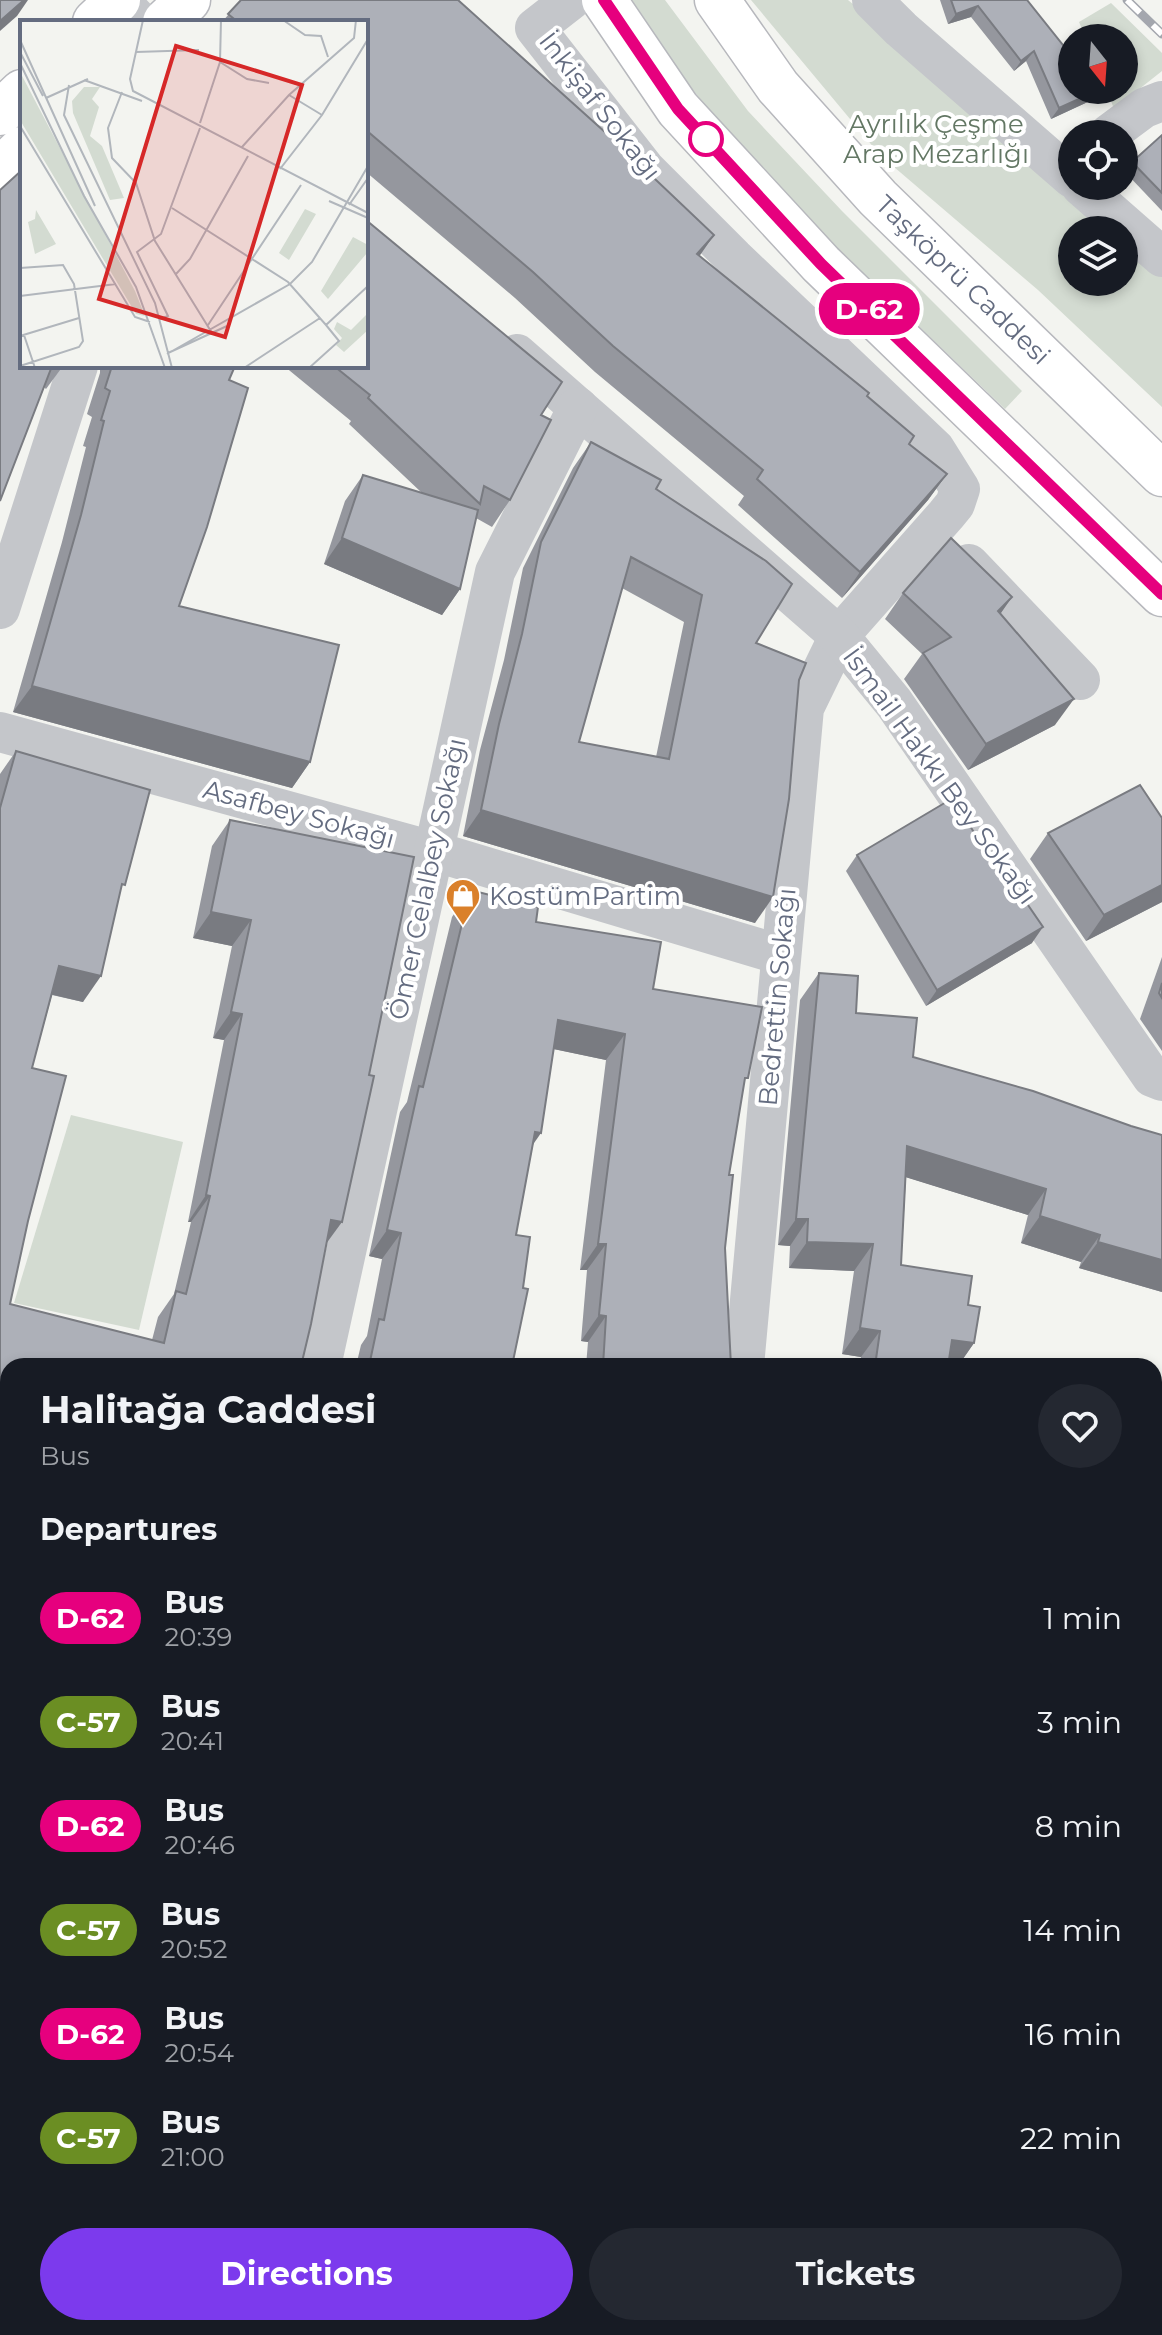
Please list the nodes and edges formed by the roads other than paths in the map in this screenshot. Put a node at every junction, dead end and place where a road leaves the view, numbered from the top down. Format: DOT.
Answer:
graph roads {
  1 [pos="118,0"];
  2 [pos="188,0"];
  3 [pos="571,0"];
  4 [pos="604,0"];
  5 [pos="717,0"];
  6 [pos="872,0"];
  7 [pos="526,14"];
  8 [pos="97,20"];
  9 [pos="138,20"];
  10 [pos="167,20"];
  11 [pos="20,94"];
  12 [pos="1162,101"];
  13 [pos="0,113"];
  14 [pos="1128,120"];
  15 [pos="20,151"];
  16 [pos="1058,161"];
  17 [pos="0,170"];
  18 [pos="1101,200"];
  19 [pos="1162,257"];
  20 [pos="496,335"];
  21 [pos="77,368"];
  22 [pos="578,407"];
  23 [pos="1162,474"];
  24 [pos="934,527"];
  25 [pos="1162,594"];
  26 [pos="0,609"];
  27 [pos="839,636"];
  28 [pos="1080,680"];
  29 [pos="0,732"];
  30 [pos="433,851"];
  31 [pos="781,955"];
  32 [pos="1157,1079"];
  33 [pos="323,1358"];
  34 [pos="745,1358"];
  1 -- 8 [label="main road"];
  1 -- 9 [label="street"];
  2 -- 10 [label="main road"];
  3 -- 7 [label="street, İnkişaf Sokağı"];
  4 -- 25 [label="main road"];
  5 -- 23 [label="main road, Taşköprü Caddesi"];
  6 -- 16 [label="street"];
  7 -- 24 [label="street, İnkişaf Sokağı"];
  11 -- 13 [label="main road"];
  12 -- 14 [label="street"];
  15 -- 17 [label="main road"];
  18 -- 19 [label="street"];
  20 -- 22 [label="street, İsmail Hakkı Bey Sokağı"];
  21 -- 26 [label="street"];
  22 -- 27 [label="street, İsmail Hakkı Bey Sokağı"];
  22 -- 30 [label="street, Ömer Celalbey Sokağı"];
  24 -- 27 [label="street, İnkişaf Sokağı"];
  24 -- 28 [label="street"];
  27 -- 31 [label="street, Bedrettin Sokağı"];
  27 -- 32 [label="street, İsmail Hakkı Bey Sokağı"];
  29 -- 30 [label="street, Asafbey Sokağı"];
  30 -- 31 [label="street, Asafbey Sokağı"];
  30 -- 33 [label="street, Ömer Celalbey Sokağı"];
  31 -- 34 [label="street, Bedrettin Sokağı"];
}
